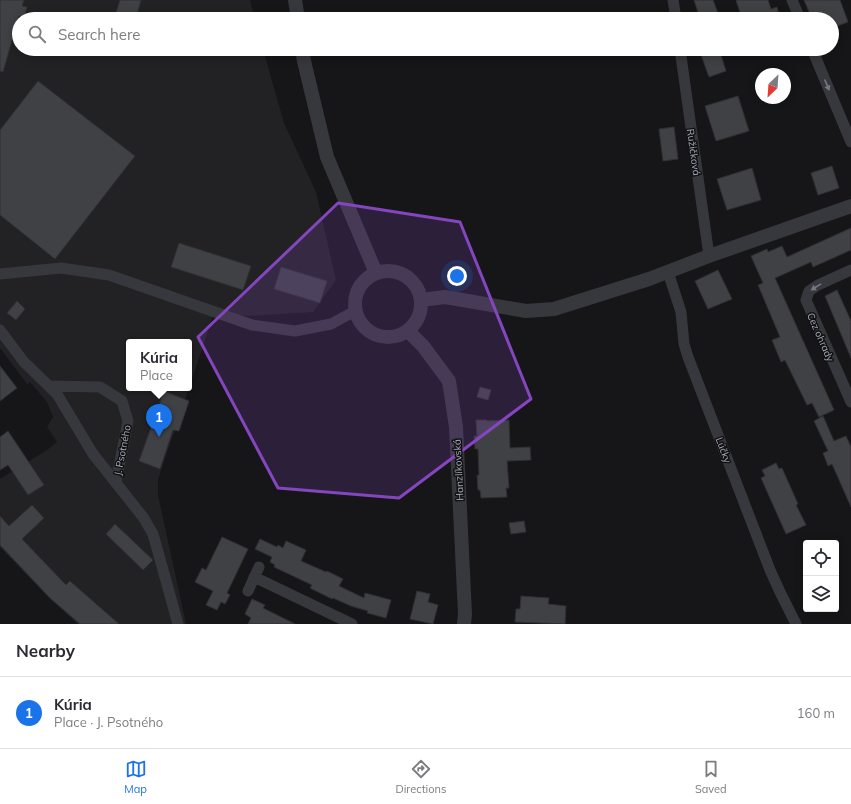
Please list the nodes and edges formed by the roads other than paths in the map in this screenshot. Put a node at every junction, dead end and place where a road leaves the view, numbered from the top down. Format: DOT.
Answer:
graph roads {
  1 [pos="295,0"];
  2 [pos="673,0"];
  3 [pos="792,0"];
  4 [pos="297,12"];
  5 [pos="675,12"];
  6 [pos="797,12"];
  7 [pos="303,56"];
  8 [pos="681,56"];
  9 [pos="815,56"];
  10 [pos="850,134"];
  11 [pos="851,206"];
  12 [pos="709,256"];
  13 [pos="851,270"];
  14 [pos="668,272"];
  15 [pos="376,273"];
  16 [pos="0,274"];
  17 [pos="421,300"];
  18 [pos="355,311"];
  19 [pos="0,330"];
  20 [pos="408,331"];
  21 [pos="49,386"];
  22 [pos="851,402"];
  23 [pos="116,482"];
  24 [pos="248,591"];
  25 [pos="178,624"];
  26 [pos="352,624"];
  27 [pos="464,624"];
  28 [pos="796,624"];
  1 -- 4 [label="street"];
  2 -- 5 [label="street"];
  3 -- 6 [label="street"];
  7 -- 15 [label="street"];
  8 -- 12 [label="street, Ružičková"];
  9 -- 10 [label="street, one-way"];
  11 -- 12 [label="street"];
  12 -- 14 [label="street"];
  13 -- 22 [label="street, Cez ohrady, one-way"];
  14 -- 17 [label="street"];
  14 -- 28 [label="street, Lúčky"];
  15 -- 17 [label="street"];
  15 -- 18 [label="street"];
  16 -- 18 [label="street"];
  17 -- 20 [label="street"];
  18 -- 20 [label="street"];
  19 -- 21 [label="street, J. Psotného"];
  20 -- 27 [label="street, Hanzlíkovská"];
  21 -- 23 [label="street, J. Psotného"];
  21 -- 23 [label="street, J. Psotného"];
  23 -- 25 [label="street, J. Psotného"];
  24 -- 26 [label="street"];
}
